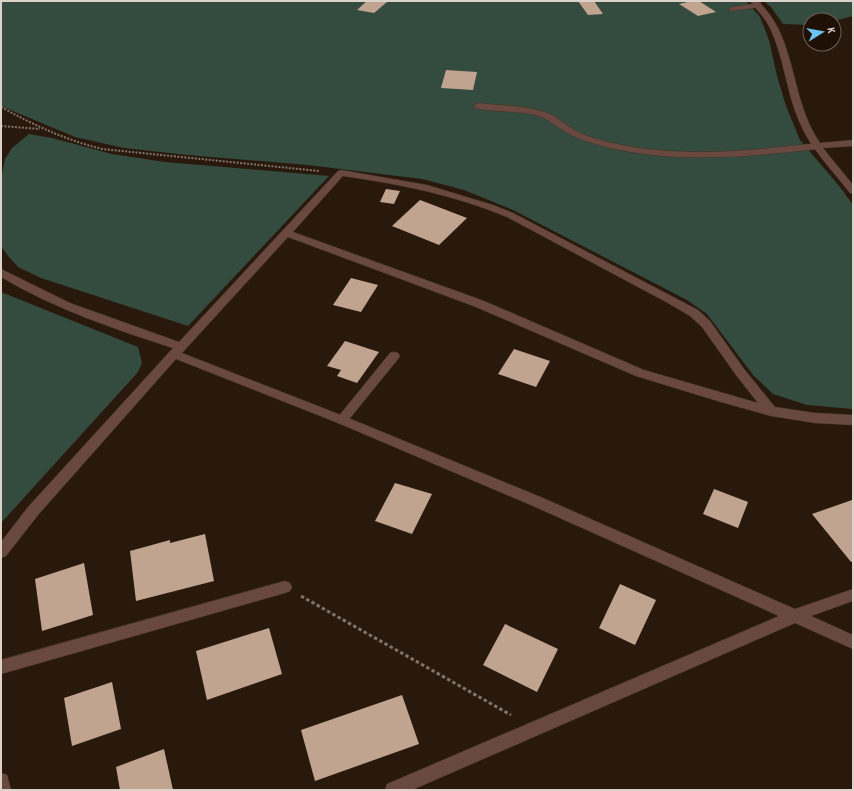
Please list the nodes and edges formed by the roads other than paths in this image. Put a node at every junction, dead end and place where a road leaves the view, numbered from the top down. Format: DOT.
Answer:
graph roads {
  1 [pos="756,3"];
  2 [pos="732,9"];
  3 [pos="478,106"];
  4 [pos="853,142"];
  5 [pos="818,146"];
  6 [pos="853,191"];
  7 [pos="286,233"];
  8 [pos="1,272"];
  9 [pos="178,351"];
  10 [pos="394,356"];
  11 [pos="771,411"];
  12 [pos="342,420"];
  13 [pos="853,420"];
  14 [pos="1,552"];
  15 [pos="285,587"];
  16 [pos="853,595"];
  17 [pos="795,616"];
  18 [pos="853,642"];
  19 [pos="1,668"];
  20 [pos="1,781"];
  21 [pos="2,790"];
  22 [pos="393,790"];
  1 -- 2 [label="street"];
  1 -- 5 [label="street"];
  3 -- 5 [label="street"];
  4 -- 5 [label="street"];
  5 -- 6 [label="street"];
  7 -- 9 [label="street"];
  7 -- 11 [label="street"];
  7 -- 11 [label="street"];
  8 -- 9 [label="street"];
  9 -- 12 [label="street"];
  9 -- 14 [label="street"];
  10 -- 12 [label="street"];
  11 -- 13 [label="street"];
  12 -- 17 [label="street"];
  15 -- 19 [label="street"];
  16 -- 17 [label="street"];
  17 -- 18 [label="street"];
  17 -- 22 [label="street"];
  20 -- 21 [label="street"];
}
